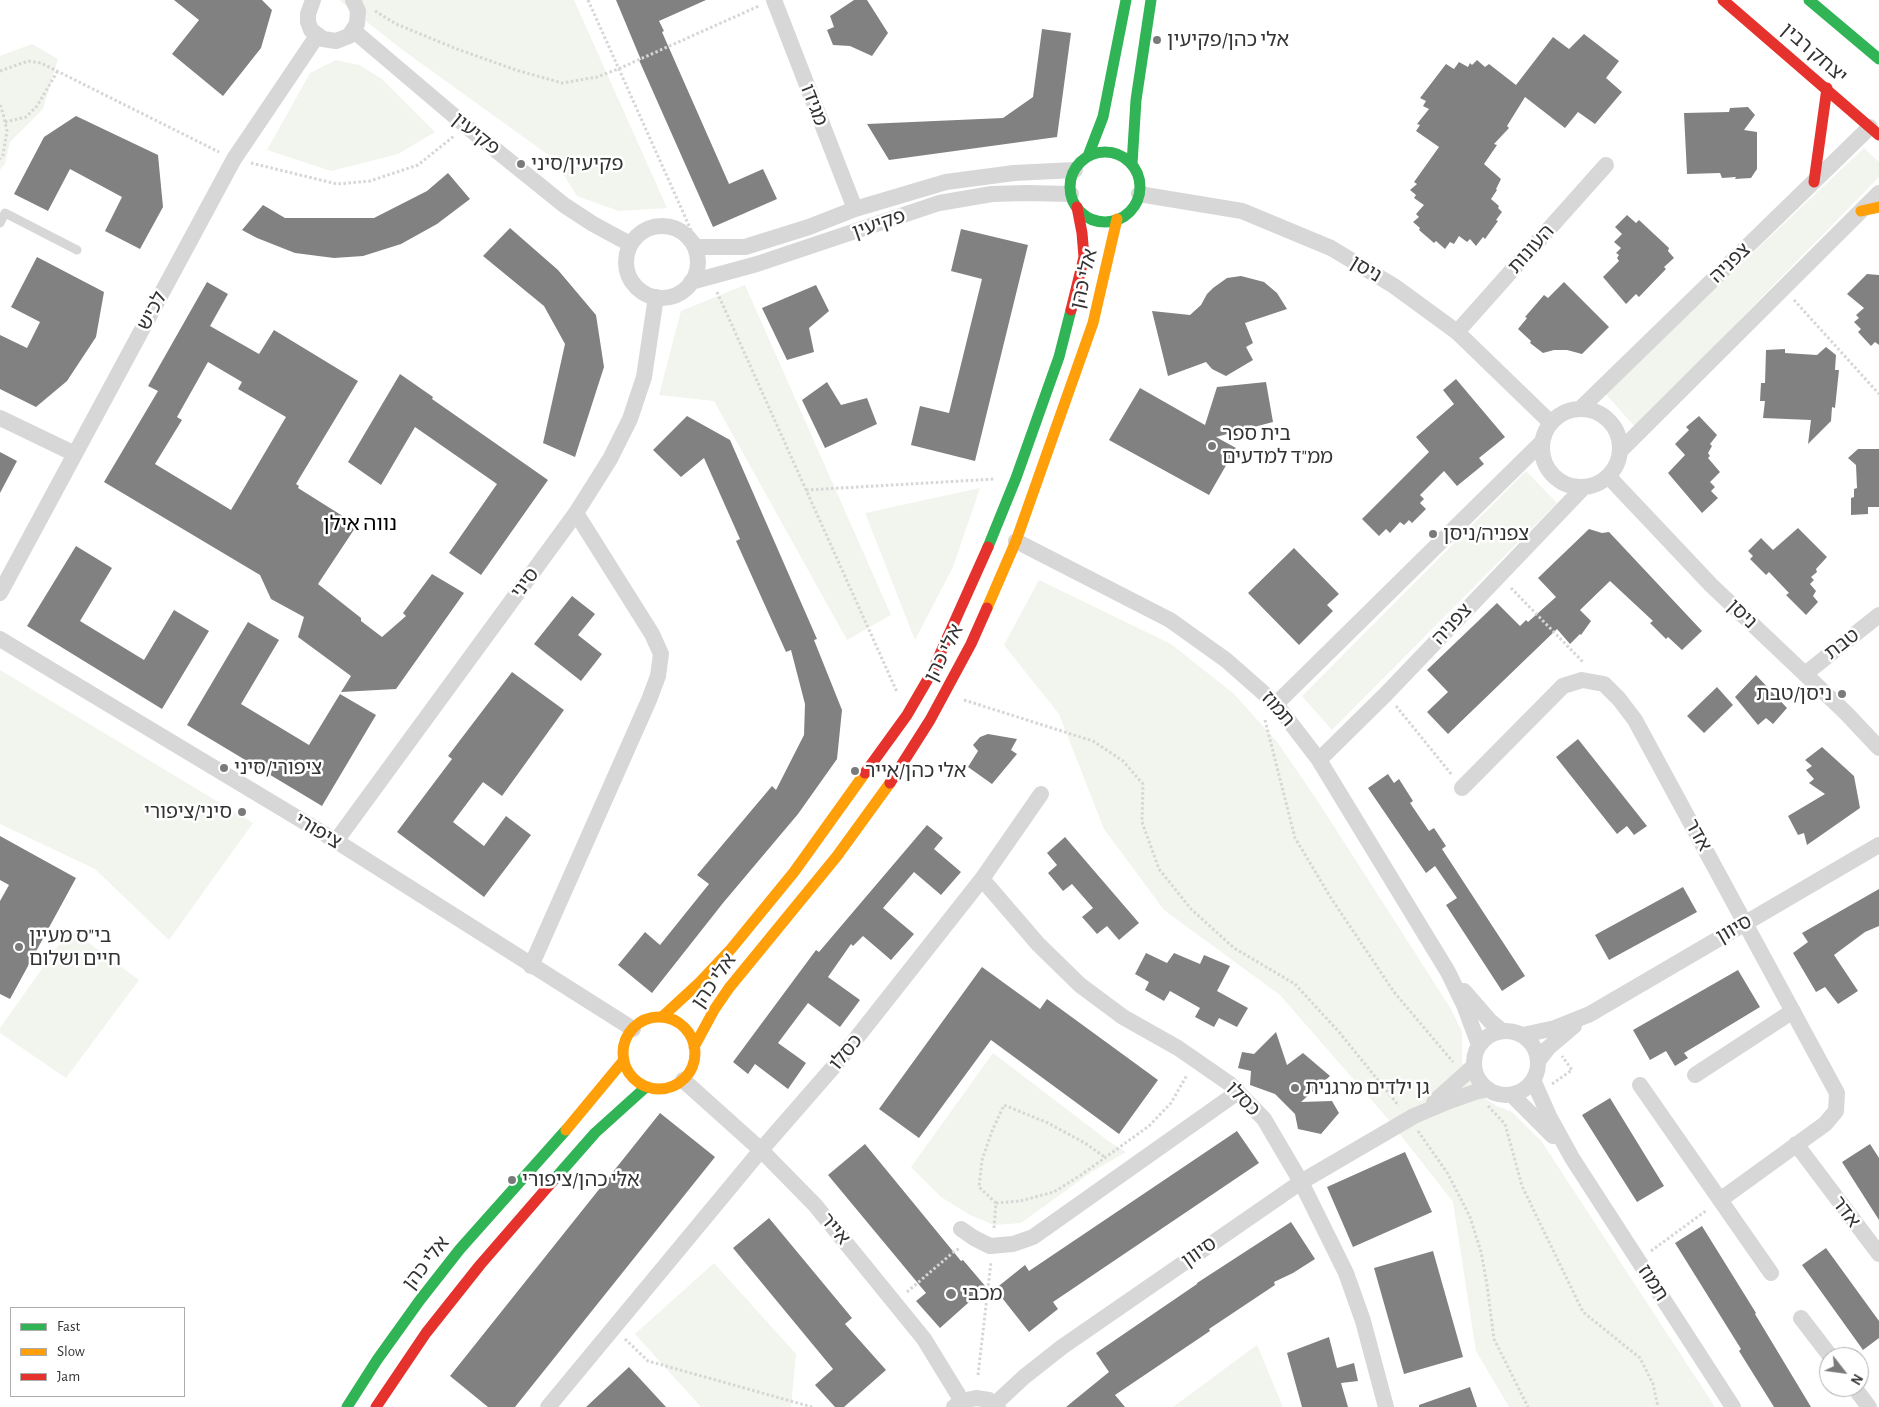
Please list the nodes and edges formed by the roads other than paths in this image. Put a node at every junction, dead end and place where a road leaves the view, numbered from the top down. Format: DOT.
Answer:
graph roads {
  1 [pos="313,0"];
  2 [pos="353,0"];
  3 [pos="1126,0"];
  4 [pos="1151,0"];
  5 [pos="1723,0"];
  6 [pos="1809,0"];
  7 [pos="769,2"];
  8 [pos="354,31"];
  9 [pos="317,36"];
  10 [pos="1879,41"];
  11 [pos="1860,42"];
  12 [pos="1879,59"];
  13 [pos="1827,88"];
  14 [pos="1876,126"];
  15 [pos="1088,156"];
  16 [pos="1132,164"];
  17 [pos="1606,165"];
  18 [pos="1075,170"];
  19 [pos="1814,182"];
  20 [pos="1879,193"];
  21 [pos="1139,194"];
  22 [pos="1074,200"];
  23 [pos="1879,207"];
  24 [pos="855,209"];
  25 [pos="1861,211"];
  26 [pos="1117,219"];
  27 [pos="0,223"];
  28 [pos="630,244"];
  29 [pos="696,246"];
  30 [pos="77,250"];
  31 [pos="691,282"];
  32 [pos="656,298"];
  33 [pos="1457,332"];
  34 [pos="1580,408"];
  35 [pos="0,418"];
  36 [pos="1551,423"];
  37 [pos="1542,442"];
  38 [pos="1620,451"];
  39 [pos="75,454"];
  40 [pos="1608,476"];
  41 [pos="1584,487"];
  42 [pos="576,513"];
  43 [pos="1016,541"];
  44 [pos="0,593"];
  45 [pos="1879,615"];
  46 [pos="0,639"];
  47 [pos="1805,674"];
  48 [pos="1270,709"];
  49 [pos="1879,748"];
  50 [pos="1320,760"];
  51 [pos="1462,788"];
  52 [pos="1041,794"];
  53 [pos="336,841"];
  54 [pos="1879,845"];
  55 [pos="982,879"];
  56 [pos="1745,922"];
  57 [pos="531,966"];
  58 [pos="1448,972"];
  59 [pos="1793,1011"];
  60 [pos="1590,1014"];
  61 [pos="662,1017"];
  62 [pos="633,1029"];
  63 [pos="1502,1031"];
  64 [pos="1523,1035"];
  65 [pos="1479,1045"];
  66 [pos="694,1047"];
  67 [pos="624,1060"];
  68 [pos="1538,1061"];
  69 [pos="1466,1067"];
  70 [pos="1695,1075"];
  71 [pos="683,1080"];
  72 [pos="1533,1080"];
  73 [pos="1640,1085"];
  74 [pos="646,1087"];
  75 [pos="1238,1092"];
  76 [pos="1512,1094"];
  77 [pos="1487,1097"];
  78 [pos="1412,1118"];
  79 [pos="1796,1144"];
  80 [pos="761,1150"];
  81 [pos="1572,1158"];
  82 [pos="1301,1182"];
  83 [pos="1720,1200"];
  84 [pos="961,1229"];
  85 [pos="1879,1254"];
  86 [pos="1772,1273"];
  87 [pos="1801,1318"];
  88 [pos="1823,1347"];
  89 [pos="556,1404"];
  90 [pos="958,1404"];
  91 [pos="996,1406"];
  92 [pos="347,1407"];
  93 [pos="376,1407"];
  94 [pos="1386,1407"];
  95 [pos="1733,1407"];
  1 -- 9 [label="street"];
  2 -- 8 [label="street"];
  3 -- 15 [label="street"];
  4 -- 16 [label="street"];
  5 -- 13 [label="street, יצחק רבין"];
  6 -- 11 [label="street, יצחק רבין"];
  7 -- 24 [label="street, מגידו"];
  8 -- 9 [label="street"];
  8 -- 28 [label="street, פקיעין"];
  9 -- 39 [label="street, לכיש"];
  10 -- 11 [label="street"];
  11 -- 12 [label="street, יצחק רבין"];
  13 -- 14 [label="street, יצחק רבין"];
  13 -- 19 [label="street"];
  14 -- 19 [label="street, צפניה"];
  15 -- 16 [label="street"];
  15 -- 18 [label="street"];
  16 -- 21 [label="street"];
  17 -- 33 [label="street, העונות"];
  18 -- 22 [label="street"];
  18 -- 24 [label="street, פקיעין"];
  19 -- 34 [label="street, צפניה"];
  20 -- 25 [label="street"];
  21 -- 26 [label="street"];
  21 -- 33 [label="street, ניסן"];
  22 -- 26 [label="street"];
  22 -- 31 [label="street, פקיעין"];
  22 -- 61 [label="street, אלי כהן"];
  23 -- 25 [label="street"];
  24 -- 29 [label="street, פקיעין"];
  25 -- 38 [label="street"];
  26 -- 43 [label="street, אלי כהן"];
  27 -- 30 [label="lane"];
  28 -- 29 [label="street"];
  28 -- 32 [label="street"];
  29 -- 31 [label="street"];
  31 -- 32 [label="street"];
  32 -- 42 [label="street, סיני"];
  33 -- 36 [label="street, ניסן"];
  34 -- 36 [label="street"];
  34 -- 38 [label="street"];
  35 -- 39 [label="street"];
  36 -- 37 [label="street"];
  37 -- 41 [label="street"];
  37 -- 48 [label="street"];
  38 -- 40 [label="street"];
  39 -- 44 [label="street, לכיש"];
  40 -- 41 [label="street"];
  40 -- 47 [label="street, ניסן"];
  41 -- 50 [label="street, צפניה"];
  42 -- 53 [label="street, סיני"];
  42 -- 57 [label="street"];
  43 -- 48 [label="street, תמוז"];
  43 -- 66 [label="street, אלי כהן"];
  45 -- 47 [label="street, טבת"];
  46 -- 53 [label="street, ציפורי"];
  47 -- 49 [label="street, ניסן"];
  48 -- 50 [label="street, תמוז"];
  50 -- 58 [label="street, תמוז"];
  51 -- 56 [label="street, אדר"];
  52 -- 55 [label="street, כסלו"];
  53 -- 57 [label="street, ציפורי"];
  54 -- 56 [label="street, סיוון"];
  55 -- 75 [label="street, כסלו"];
  55 -- 80 [label="street, כסלו"];
  56 -- 59 [label="street, אדר"];
  56 -- 60 [label="street, סיוון"];
  57 -- 62 [label="street, ציפורי"];
  58 -- 63 [label="street, תמוז"];
  58 -- 65 [label="street, תמוז"];
  59 -- 70 [label="street"];
  59 -- 79 [label="street, אדר"];
  60 -- 64 [label="street, סיוון"];
  60 -- 68 [label="street, סיוון"];
  61 -- 62 [label="street"];
  61 -- 66 [label="street"];
  62 -- 67 [label="street"];
  63 -- 64 [label="street"];
  63 -- 65 [label="street"];
  64 -- 68 [label="street"];
  65 -- 69 [label="street"];
  66 -- 71 [label="street"];
  67 -- 74 [label="street"];
  67 -- 92 [label="street, אלי כהן"];
  68 -- 72 [label="street"];
  69 -- 77 [label="street"];
  69 -- 78 [label="street, סיוון"];
  71 -- 74 [label="street"];
  71 -- 80 [label="street, אייר"];
  72 -- 76 [label="street"];
  72 -- 81 [label="street, תמוז"];
  73 -- 83 [label="street"];
  74 -- 93 [label="street"];
  75 -- 82 [label="street, כסלו"];
  75 -- 84 [label="street"];
  76 -- 77 [label="street"];
  76 -- 81 [label="street, תמוז"];
  77 -- 78 [label="street, סיוון"];
  78 -- 82 [label="street, סיוון"];
  79 -- 83 [label="street, אדר"];
  79 -- 85 [label="street, אדר"];
  80 -- 89 [label="street, כסלו"];
  80 -- 90 [label="street, אייר"];
  81 -- 95 [label="street, תמוז"];
  82 -- 91 [label="street, סיוון"];
  82 -- 94 [label="street, כסלו"];
  83 -- 86 [label="street"];
  87 -- 88 [label="street"];
  90 -- 91 [label="street"];
}
